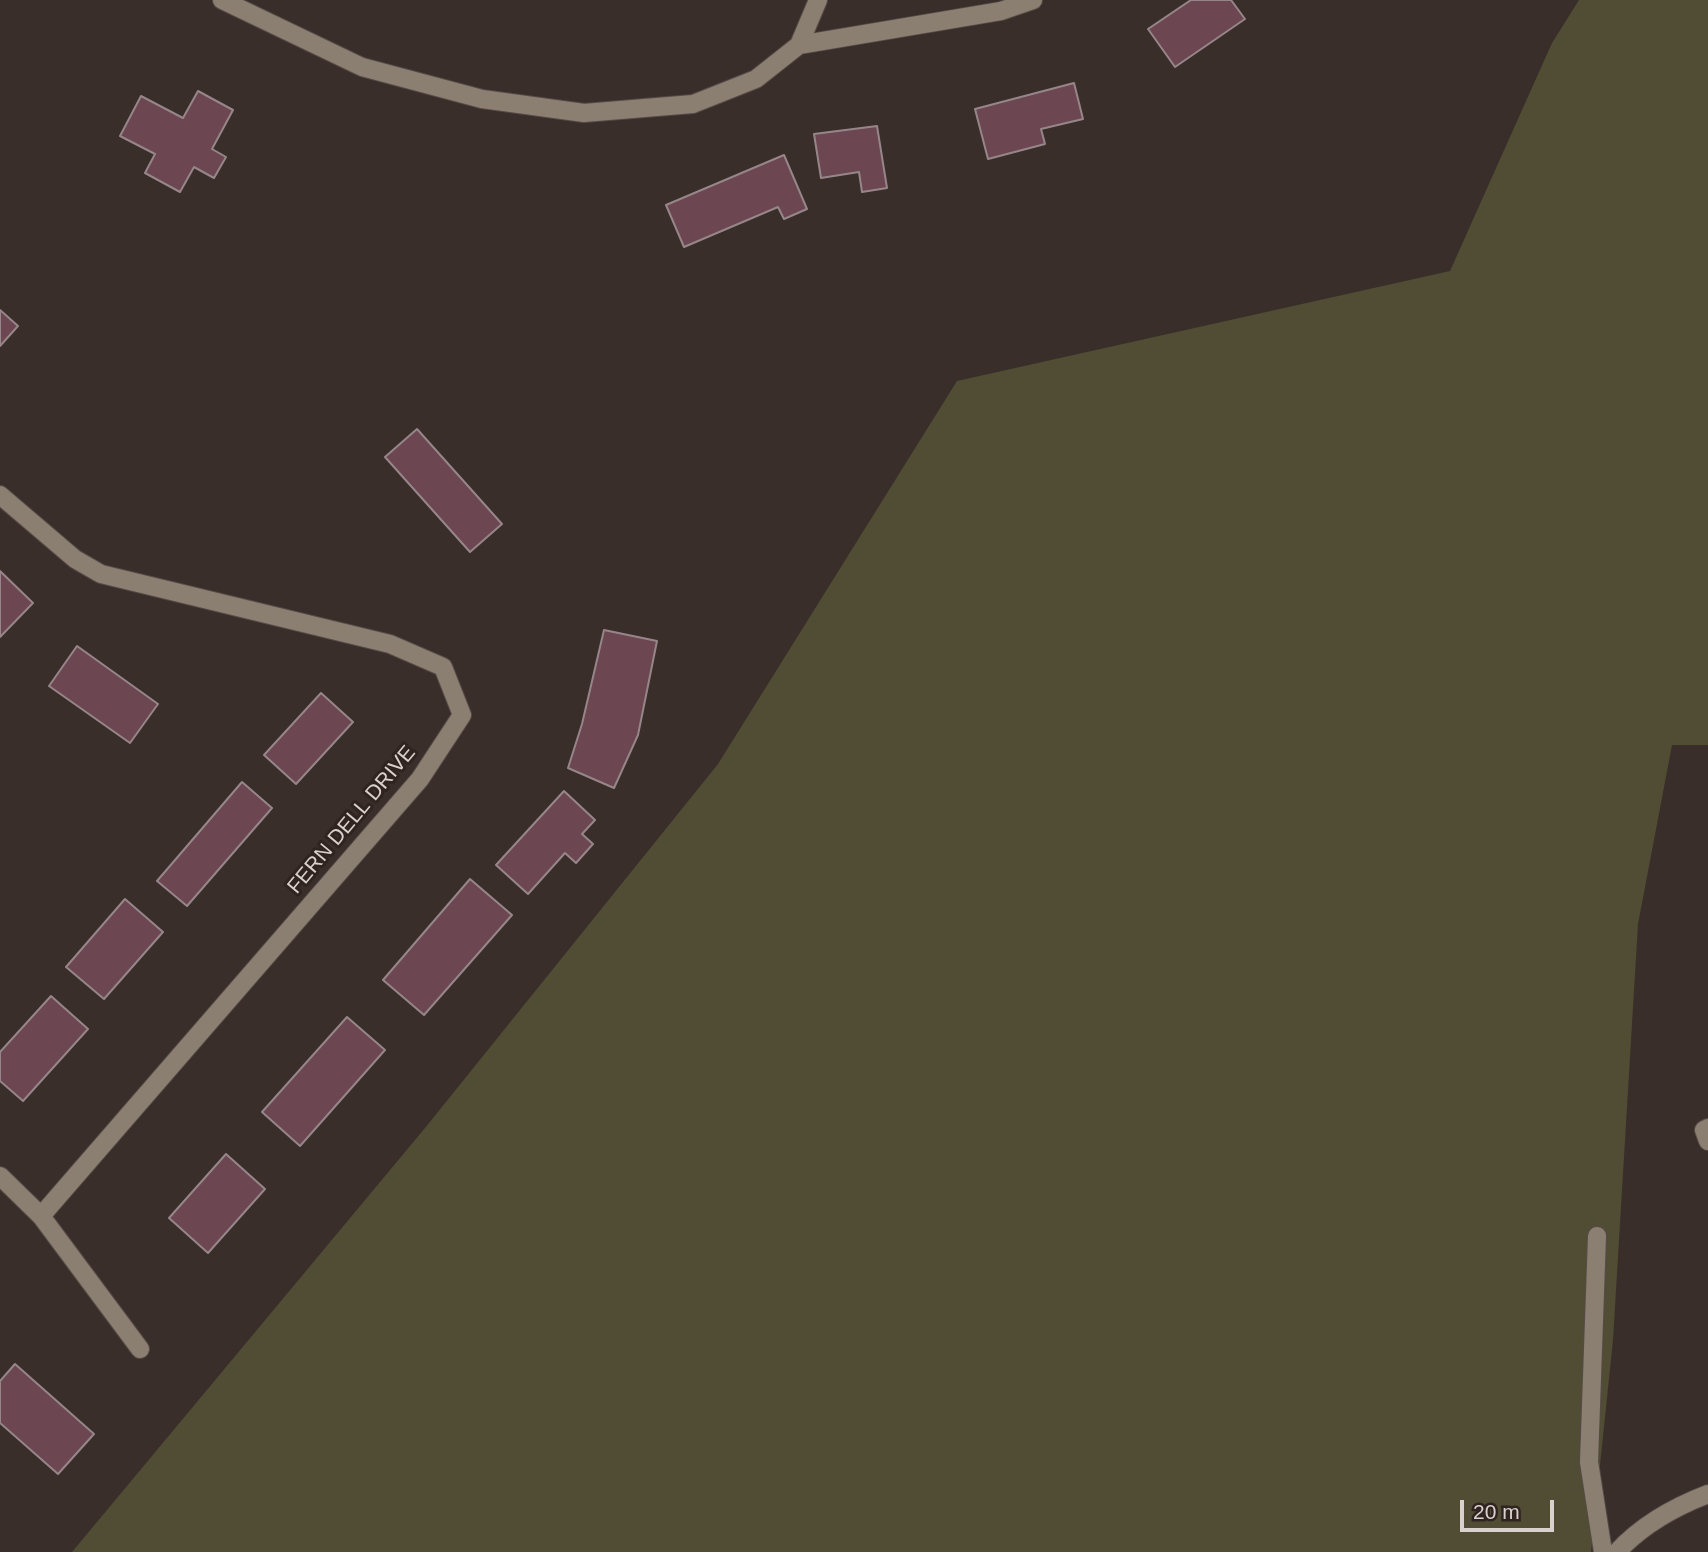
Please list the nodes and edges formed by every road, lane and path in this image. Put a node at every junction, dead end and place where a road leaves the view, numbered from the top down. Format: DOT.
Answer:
graph roads {
  1 [pos="222,0"];
  2 [pos="818,0"];
  3 [pos="1033,0"];
  4 [pos="799,45"];
  5 [pos="0,495"];
  6 [pos="1708,1128"];
  7 [pos="1708,1141"];
  8 [pos="0,1176"];
  9 [pos="41,1216"];
  10 [pos="1597,1236"];
  11 [pos="140,1349"];
  12 [pos="1708,1494"];
  13 [pos="1603,1552"];
  14 [pos="1617,1552"];
  1 -- 4 [label="street"];
  2 -- 4 [label="street"];
  3 -- 4 [label="street"];
  5 -- 9 [label="street, FERN DELL DRIVE"];
  6 -- 7 [label="street"];
  8 -- 9 [label="street"];
  9 -- 11 [label="street"];
  10 -- 13 [label="street"];
  12 -- 14 [label="street"];
}
